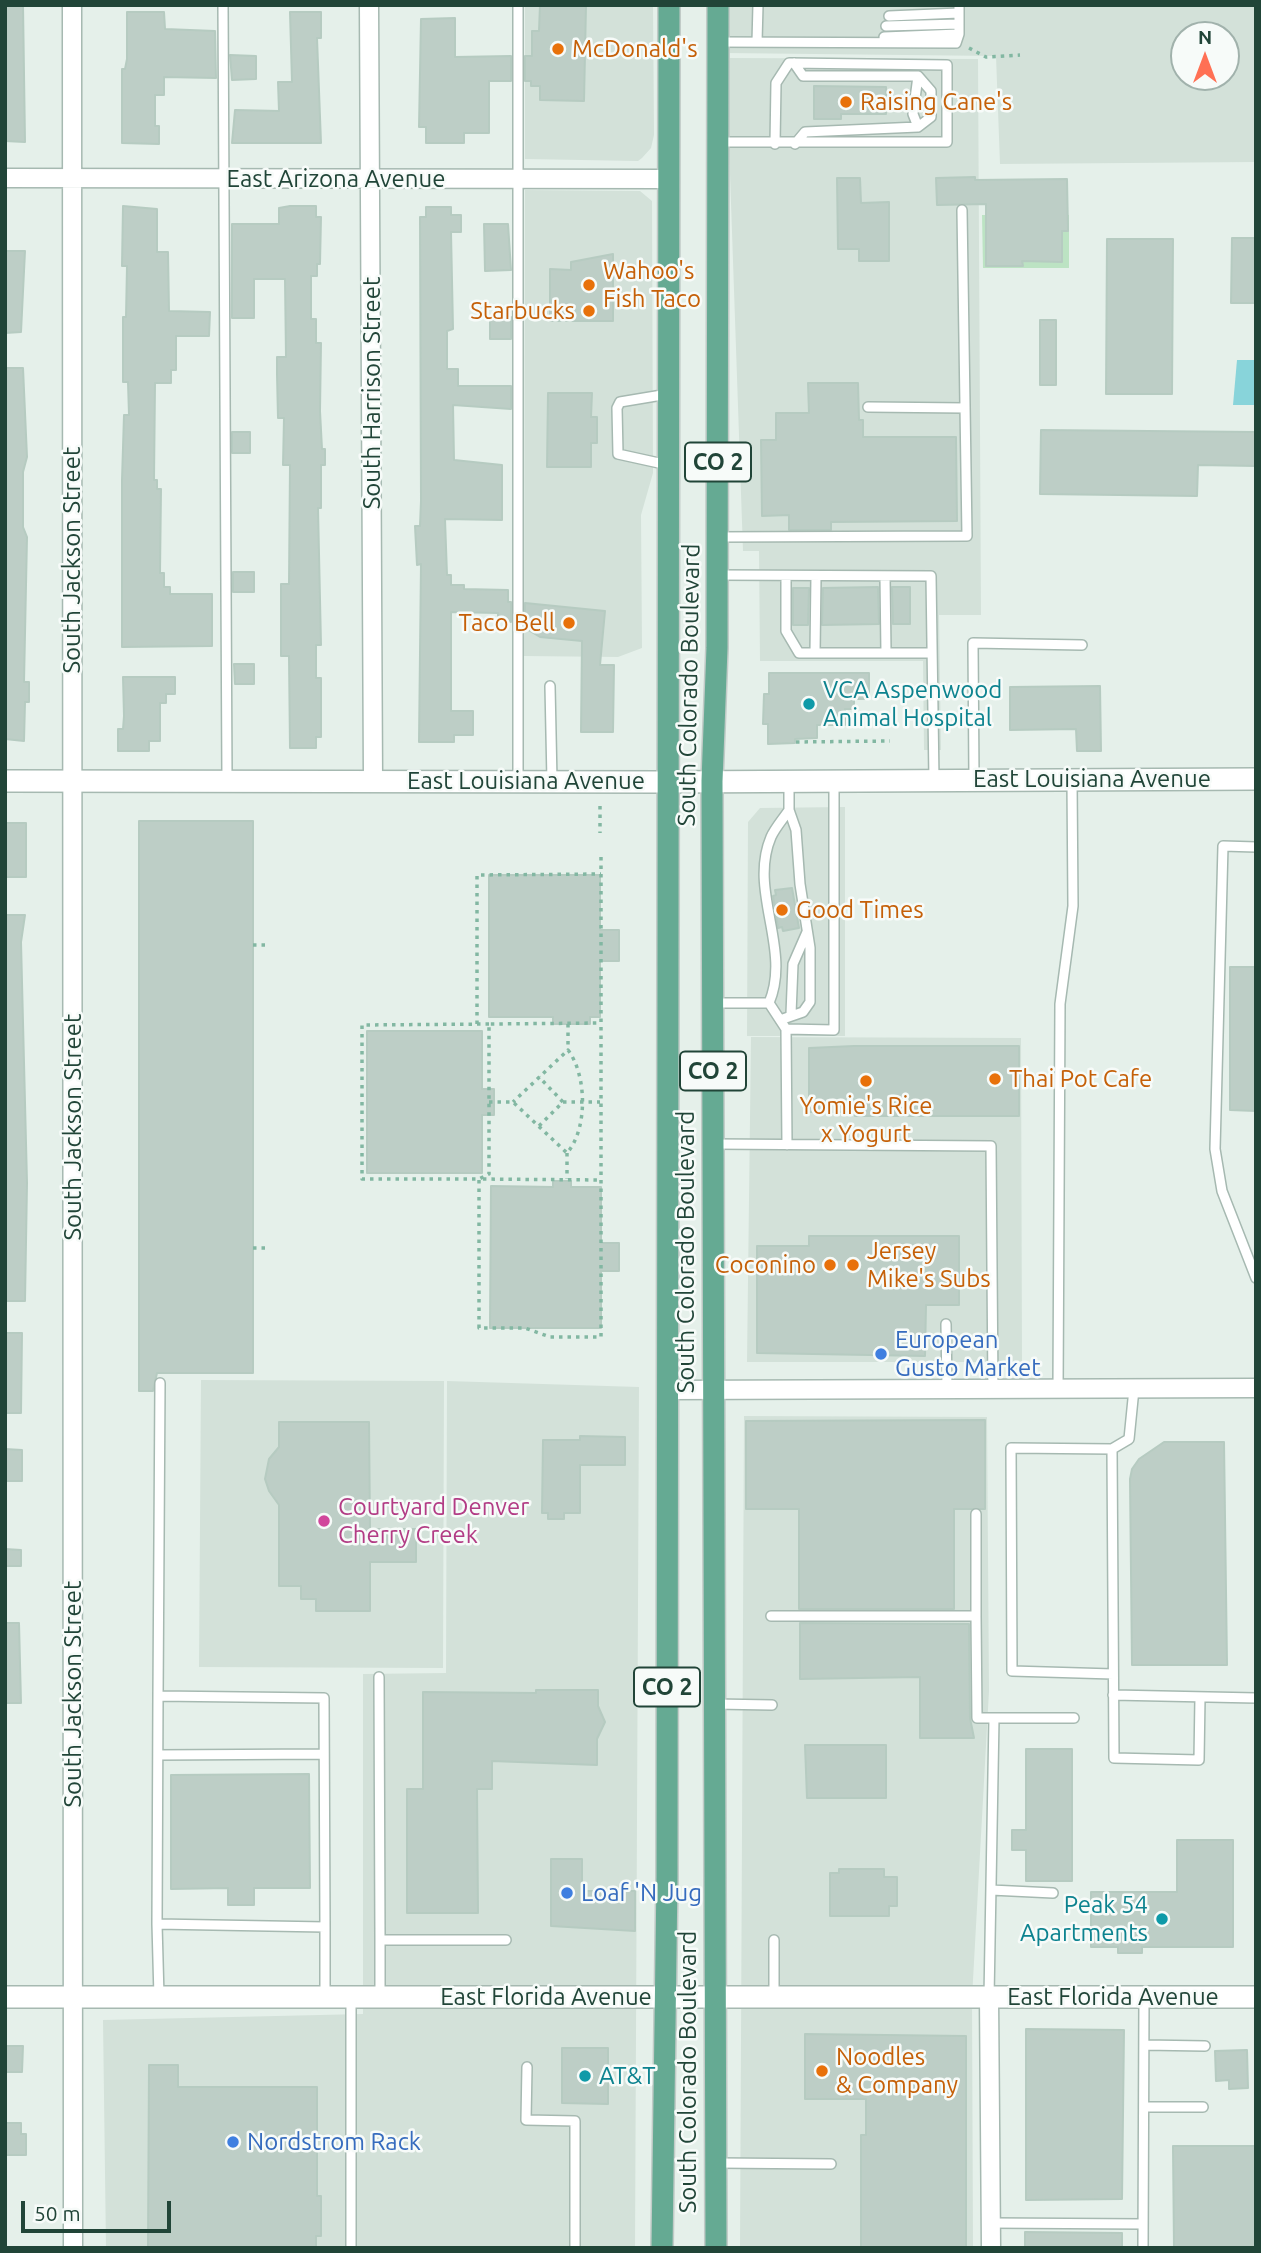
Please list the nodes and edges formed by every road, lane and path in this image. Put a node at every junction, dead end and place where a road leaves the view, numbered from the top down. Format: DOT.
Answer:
graph roads {
  1 [pos="72,5"];
  2 [pos="223,5"];
  3 [pos="369,5"];
  4 [pos="518,5"];
  5 [pos="669,5"];
  6 [pos="718,5"];
  7 [pos="758,5"];
  8 [pos="891,5"];
  9 [pos="959,9"];
  10 [pos="889,16"];
  11 [pos="887,26"];
  12 [pos="959,29"];
  13 [pos="883,41"];
  14 [pos="718,42"];
  15 [pos="757,42"];
  16 [pos="978,52"];
  17 [pos="1020,55"];
  18 [pos="794,63"];
  19 [pos="918,76"];
  20 [pos="918,127"];
  21 [pos="718,142"];
  22 [pos="775,144"];
  23 [pos="795,144"];
  24 [pos="5,178"];
  25 [pos="72,178"];
  26 [pos="223,178"];
  27 [pos="372,179"];
  28 [pos="518,179"];
  29 [pos="668,179"];
  30 [pos="962,210"];
  31 [pos="668,394"];
  32 [pos="868,407"];
  33 [pos="965,408"];
  34 [pos="668,465"];
  35 [pos="717,537"];
  36 [pos="717,575"];
  37 [pos="786,576"];
  38 [pos="816,576"];
  39 [pos="886,576"];
  40 [pos="1082,645"];
  41 [pos="815,653"];
  42 [pos="886,653"];
  43 [pos="932,653"];
  44 [pos="550,686"];
  45 [pos="890,741"];
  46 [pos="796,742"];
  47 [pos="934,779"];
  48 [pos="974,779"];
  49 [pos="1072,779"];
  50 [pos="1256,779"];
  51 [pos="73,780"];
  52 [pos="227,780"];
  53 [pos="373,780"];
  54 [pos="518,780"];
  55 [pos="552,780"];
  56 [pos="789,780"];
  57 [pos="834,780"];
  58 [pos="5,781"];
  59 [pos="712,781"];
  60 [pos="666,782"];
  61 [pos="600,806"];
  62 [pos="789,810"];
  63 [pos="600,833"];
  64 [pos="1256,846"];
  65 [pos="601,857"];
  66 [pos="601,874"];
  67 [pos="808,931"];
  68 [pos="253,945"];
  69 [pos="267,945"];
  70 [pos="713,1003"];
  71 [pos="769,1003"];
  72 [pos="791,1014"];
  73 [pos="780,1020"];
  74 [pos="568,1023"];
  75 [pos="601,1023"];
  76 [pos="477,1024"];
  77 [pos="489,1024"];
  78 [pos="786,1029"];
  79 [pos="568,1050"];
  80 [pos="539,1077"];
  81 [pos="489,1102"];
  82 [pos="513,1102"];
  83 [pos="564,1102"];
  84 [pos="580,1102"];
  85 [pos="601,1102"];
  86 [pos="539,1126"];
  87 [pos="712,1144"];
  88 [pos="787,1145"];
  89 [pos="567,1153"];
  90 [pos="479,1179"];
  91 [pos="567,1180"];
  92 [pos="601,1180"];
  93 [pos="253,1248"];
  94 [pos="267,1248"];
  95 [pos="1251,1251"];
  96 [pos="1256,1278"];
  97 [pos="946,1324"];
  98 [pos="160,1383"];
  99 [pos="1256,1388"];
  100 [pos="712,1389"];
  101 [pos="1058,1389"];
  102 [pos="1134,1389"];
  103 [pos="668,1390"];
  104 [pos="947,1390"];
  105 [pos="993,1390"];
  106 [pos="1112,1448"];
  107 [pos="976,1514"];
  108 [pos="771,1616"];
  109 [pos="976,1616"];
  110 [pos="1113,1674"];
  111 [pos="379,1677"];
  112 [pos="1113,1695"];
  113 [pos="158,1696"];
  114 [pos="1200,1697"];
  115 [pos="1256,1698"];
  116 [pos="713,1704"];
  117 [pos="772,1705"];
  118 [pos="994,1718"];
  119 [pos="1074,1718"];
  120 [pos="324,1754"];
  121 [pos="158,1755"];
  122 [pos="991,1890"];
  123 [pos="1053,1893"];
  124 [pos="157,1924"];
  125 [pos="325,1927"];
  126 [pos="380,1940"];
  127 [pos="506,1940"];
  128 [pos="774,1940"];
  129 [pos="5,1997"];
  130 [pos="664,1997"];
  131 [pos="989,1997"];
  132 [pos="1144,1997"];
  133 [pos="1256,1997"];
  134 [pos="73,1998"];
  135 [pos="159,1998"];
  136 [pos="325,1998"];
  137 [pos="351,1998"];
  138 [pos="380,1998"];
  139 [pos="715,1998"];
  140 [pos="774,1998"];
  141 [pos="1143,2046"];
  142 [pos="1205,2046"];
  143 [pos="527,2067"];
  144 [pos="1143,2106"];
  145 [pos="1203,2106"];
  146 [pos="716,2162"];
  147 [pos="831,2164"];
  148 [pos="991,2223"];
  149 [pos="1143,2224"];
  150 [pos="73,2248"];
  151 [pos="351,2248"];
  152 [pos="575,2248"];
  153 [pos="662,2248"];
  154 [pos="716,2248"];
  155 [pos="991,2248"];
  156 [pos="1143,2248"];
  1 -- 25 [label="street, South Jackson Street"];
  2 -- 26 [label="lane"];
  3 -- 27 [label="street, South Harrison Street"];
  4 -- 28 [label="lane"];
  5 -- 29 [label="main road, South Colorado Boulevard / CO 2"];
  6 -- 14 [label="main road, South Colorado Boulevard / CO 2"];
  7 -- 15 [label="lane"];
  8 -- 10 [label="lane"];
  9 -- 10 [label="lane"];
  9 -- 12 [label="lane"];
  10 -- 11 [label="lane"];
  11 -- 12 [label="lane"];
  11 -- 13 [label="lane"];
  12 -- 13 [label="lane"];
  13 -- 15 [label="lane"];
  14 -- 15 [label="lane"];
  14 -- 21 [label="main road, South Colorado Boulevard / CO 2"];
  16 -- 17 [label="path"];
  18 -- 19 [label="lane"];
  18 -- 22 [label="lane"];
  18 -- 23 [label="lane"];
  19 -- 20 [label="lane"];
  19 -- 20 [label="lane"];
  20 -- 23 [label="lane"];
  21 -- 22 [label="lane"];
  21 -- 35 [label="main road, South Colorado Boulevard / CO 2"];
  22 -- 23 [label="lane"];
  24 -- 25 [label="street, East Arizona Avenue"];
  25 -- 26 [label="street, East Arizona Avenue"];
  25 -- 51 [label="street, South Jackson Street"];
  26 -- 27 [label="street, East Arizona Avenue"];
  26 -- 52 [label="lane"];
  27 -- 28 [label="street, East Arizona Avenue"];
  27 -- 53 [label="street, South Harrison Street"];
  28 -- 29 [label="street, East Arizona Avenue"];
  28 -- 54 [label="lane"];
  29 -- 31 [label="main road, South Colorado Boulevard / CO 2"];
  30 -- 33 [label="lane"];
  31 -- 34 [label="main road, South Colorado Boulevard / CO 2"];
  31 -- 34 [label="lane"];
  32 -- 33 [label="lane"];
  33 -- 35 [label="lane"];
  34 -- 60 [label="main road, South Colorado Boulevard / CO 2"];
  35 -- 36 [label="main road, South Colorado Boulevard / CO 2"];
  36 -- 37 [label="lane"];
  36 -- 59 [label="main road, South Colorado Boulevard / CO 2"];
  37 -- 38 [label="lane"];
  37 -- 41 [label="lane"];
  38 -- 39 [label="lane"];
  38 -- 41 [label="lane"];
  39 -- 42 [label="lane"];
  39 -- 43 [label="lane"];
  40 -- 48 [label="lane"];
  41 -- 42 [label="lane"];
  42 -- 43 [label="lane"];
  43 -- 47 [label="lane"];
  44 -- 55 [label="lane"];
  45 -- 46 [label="path"];
  47 -- 48 [label="street, East Louisiana Avenue"];
  47 -- 57 [label="street, East Louisiana Avenue"];
  48 -- 49 [label="street, East Louisiana Avenue"];
  49 -- 50 [label="street, East Louisiana Avenue"];
  49 -- 101 [label="lane"];
  51 -- 52 [label="street, East Louisiana Avenue"];
  51 -- 58 [label="street, East Louisiana Avenue"];
  51 -- 134 [label="street, South Jackson Street"];
  52 -- 53 [label="street, East Louisiana Avenue"];
  53 -- 54 [label="street, East Louisiana Avenue"];
  54 -- 55 [label="street, East Louisiana Avenue"];
  55 -- 60 [label="street, East Louisiana Avenue"];
  56 -- 57 [label="street, East Louisiana Avenue"];
  56 -- 59 [label="street, East Louisiana Avenue"];
  56 -- 62 [label="lane"];
  57 -- 78 [label="lane"];
  59 -- 60 [label="street, East Louisiana Avenue"];
  59 -- 70 [label="main road, South Colorado Boulevard / CO 2"];
  60 -- 103 [label="main road, South Colorado Boulevard / CO 2"];
  61 -- 63 [label="path"];
  62 -- 67 [label="lane"];
  62 -- 71 [label="lane"];
  64 -- 95 [label="lane"];
  65 -- 66 [label="path"];
  66 -- 75 [label="path"];
  66 -- 76 [label="path"];
  67 -- 72 [label="lane"];
  67 -- 72 [label="lane"];
  68 -- 69 [label="path"];
  70 -- 71 [label="lane"];
  70 -- 87 [label="main road, South Colorado Boulevard / CO 2"];
  71 -- 73 [label="lane"];
  72 -- 73 [label="lane"];
  73 -- 78 [label="lane"];
  74 -- 75 [label="path"];
  74 -- 77 [label="path"];
  74 -- 79 [label="path"];
  75 -- 85 [label="path"];
  76 -- 77 [label="path"];
  76 -- 90 [label="path"];
  77 -- 81 [label="path"];
  78 -- 88 [label="lane"];
  79 -- 80 [label="path"];
  79 -- 84 [label="path"];
  80 -- 82 [label="path"];
  80 -- 83 [label="path"];
  81 -- 82 [label="path"];
  81 -- 90 [label="path"];
  82 -- 86 [label="path"];
  83 -- 84 [label="path"];
  83 -- 86 [label="path"];
  84 -- 85 [label="path"];
  84 -- 89 [label="path"];
  85 -- 92 [label="path"];
  86 -- 89 [label="path"];
  87 -- 88 [label="lane"];
  87 -- 100 [label="main road, South Colorado Boulevard / CO 2"];
  88 -- 105 [label="lane"];
  89 -- 91 [label="path"];
  90 -- 91 [label="path"];
  90 -- 92 [label="path"];
  91 -- 92 [label="path"];
  93 -- 94 [label="path"];
  95 -- 96 [label="lane"];
  97 -- 104 [label="lane"];
  98 -- 113 [label="lane"];
  99 -- 102 [label="street"];
  100 -- 103 [label="street"];
  100 -- 104 [label="street"];
  100 -- 116 [label="main road, South Colorado Boulevard / CO 2"];
  101 -- 102 [label="street"];
  101 -- 105 [label="street"];
  102 -- 106 [label="lane"];
  103 -- 130 [label="main road, South Colorado Boulevard / CO 2"];
  104 -- 105 [label="street"];
  106 -- 110 [label="lane"];
  106 -- 110 [label="lane"];
  107 -- 109 [label="lane"];
  108 -- 109 [label="lane"];
  109 -- 118 [label="lane"];
  110 -- 112 [label="lane"];
  111 -- 126 [label="lane"];
  112 -- 114 [label="lane"];
  112 -- 114 [label="lane"];
  113 -- 120 [label="lane"];
  113 -- 121 [label="lane"];
  114 -- 115 [label="lane"];
  116 -- 117 [label="lane"];
  116 -- 139 [label="main road, South Colorado Boulevard / CO 2"];
  118 -- 119 [label="lane"];
  118 -- 122 [label="lane"];
  120 -- 121 [label="lane"];
  120 -- 125 [label="lane"];
  121 -- 124 [label="lane"];
  122 -- 123 [label="lane"];
  122 -- 131 [label="lane"];
  124 -- 125 [label="lane"];
  124 -- 135 [label="lane"];
  125 -- 136 [label="lane"];
  126 -- 127 [label="lane"];
  126 -- 138 [label="lane"];
  128 -- 140 [label="lane"];
  129 -- 134 [label="street, East Florida Avenue"];
  130 -- 138 [label="street, East Florida Avenue"];
  130 -- 139 [label="street, East Florida Avenue"];
  130 -- 153 [label="main road, South Colorado Boulevard / CO 2"];
  131 -- 132 [label="street, East Florida Avenue"];
  131 -- 140 [label="street, East Florida Avenue"];
  131 -- 148 [label="street"];
  132 -- 133 [label="street, East Florida Avenue"];
  132 -- 141 [label="lane"];
  134 -- 135 [label="street, East Florida Avenue"];
  134 -- 150 [label="street, South Jackson Street"];
  135 -- 136 [label="street, East Florida Avenue"];
  136 -- 137 [label="street, East Florida Avenue"];
  137 -- 138 [label="street, East Florida Avenue"];
  137 -- 151 [label="lane"];
  139 -- 140 [label="street, East Florida Avenue"];
  139 -- 146 [label="main road, South Colorado Boulevard / CO 2"];
  141 -- 142 [label="lane"];
  141 -- 144 [label="lane"];
  143 -- 152 [label="lane"];
  144 -- 145 [label="lane"];
  144 -- 149 [label="lane"];
  146 -- 147 [label="lane"];
  146 -- 154 [label="main road, South Colorado Boulevard / CO 2"];
  148 -- 149 [label="lane"];
  148 -- 155 [label="street"];
  149 -- 156 [label="lane"];
}
